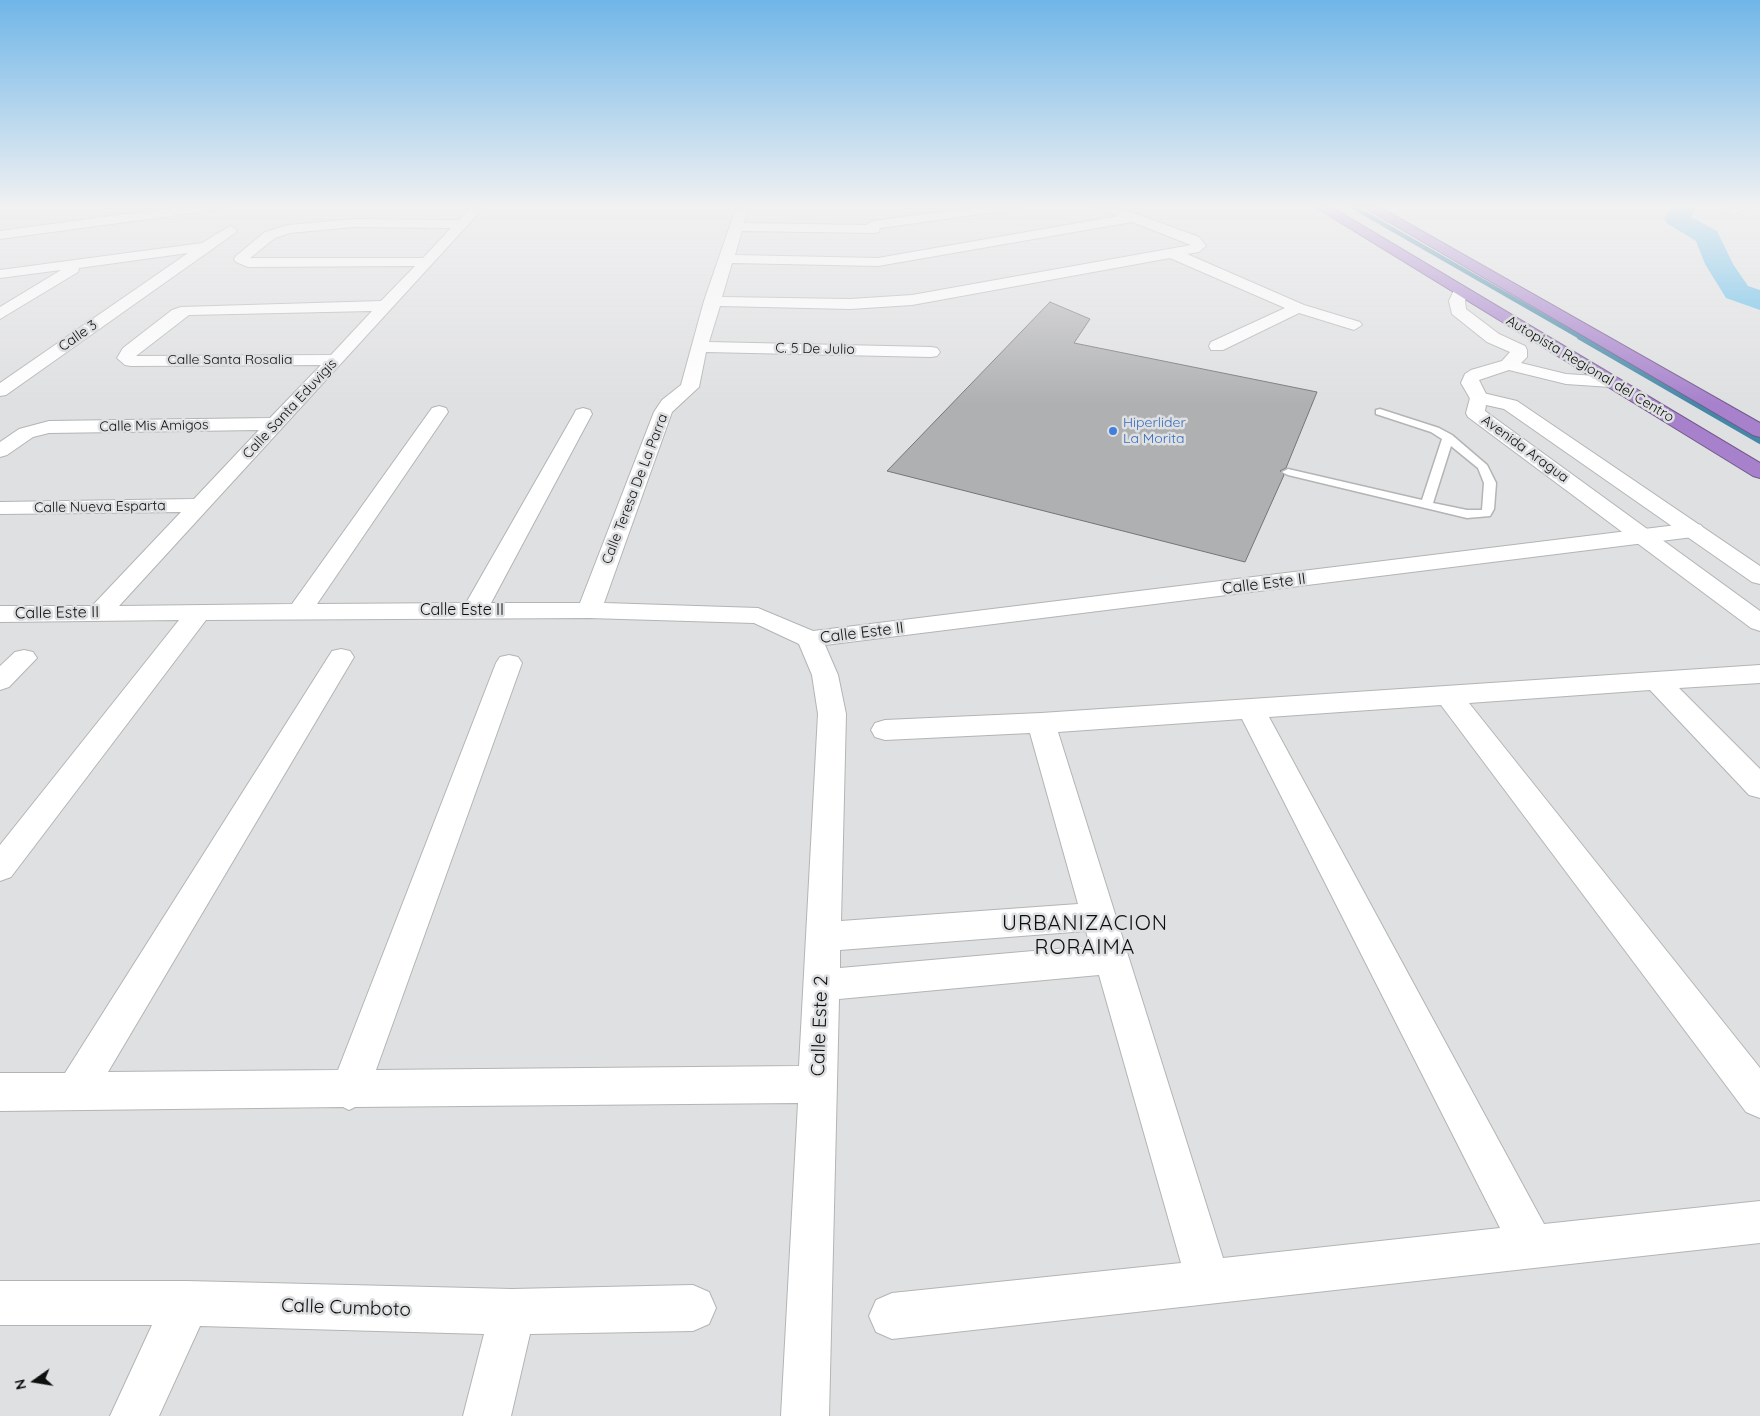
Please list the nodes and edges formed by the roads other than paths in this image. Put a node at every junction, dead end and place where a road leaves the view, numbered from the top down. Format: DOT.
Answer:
graph roads {
  1 [pos="23,271"];
  2 [pos="69,271"];
  3 [pos="169,271"];
  4 [pos="418,271"];
  5 [pos="723,271"];
  6 [pos="879,271"];
  7 [pos="1072,271"];
  8 [pos="1213,271"];
  9 [pos="1427,271"];
  10 [pos="1481,271"];
  11 [pos="0,274"];
  12 [pos="1460,291"];
  13 [pos="712,301"];
  14 [pos="883,303"];
  15 [pos="385,306"];
  16 [pos="1298,308"];
  17 [pos="0,314"];
  18 [pos="1354,325"];
  19 [pos="1537,337"];
  20 [pos="699,346"];
  21 [pos="1217,346"];
  22 [pos="1519,350"];
  23 [pos="931,352"];
  24 [pos="336,360"];
  25 [pos="1508,364"];
  26 [pos="9,378"];
  27 [pos="1611,382"];
  28 [pos="0,390"];
  29 [pos="1479,398"];
  30 [pos="439,412"];
  31 [pos="1380,412"];
  32 [pos="583,414"];
  33 [pos="276,424"];
  34 [pos="1760,431"];
  35 [pos="1448,437"];
  36 [pos="0,452"];
  37 [pos="1288,472"];
  38 [pos="1760,472"];
  39 [pos="1427,504"];
  40 [pos="200,505"];
  41 [pos="0,508"];
  42 [pos="1693,530"];
  43 [pos="1646,538"];
  44 [pos="1760,577"];
  45 [pos="475,610"];
  46 [pos="589,610"];
  47 [pos="300,611"];
  48 [pos="199,612"];
  49 [pos="99,613"];
  50 [pos="0,614"];
  51 [pos="1760,623"];
  52 [pos="810,639"];
  53 [pos="341,657"];
  54 [pos="24,658"];
  55 [pos="509,664"];
  56 [pos="1760,674"];
  57 [pos="0,681"];
  58 [pos="1656,681"];
  59 [pos="1448,695"];
  60 [pos="1251,709"];
  61 [pos="1041,723"];
  62 [pos="884,730"];
  63 [pos="1760,787"];
  64 [pos="0,868"];
  65 [pos="1099,916"];
  66 [pos="823,937"];
  67 [pos="1111,959"];
  68 [pos="821,985"];
  69 [pos="818,1084"];
  70 [pos="75,1091"];
  71 [pos="349,1091"];
  72 [pos="0,1092"];
  73 [pos="1760,1098"];
  74 [pos="1760,1222"];
  75 [pos="1532,1246"];
  76 [pos="1208,1282"];
  77 [pos="0,1303"];
  78 [pos="187,1303"];
  79 [pos="692,1308"];
  80 [pos="512,1312"];
  81 [pos="892,1316"];
  82 [pos="134,1416"];
  83 [pos="487,1416"];
  84 [pos="805,1416"];
  1 -- 11 [label="street"];
  2 -- 17 [label="street"];
  3 -- 26 [label="street, Calle 3"];
  4 -- 15 [label="street, Calle Santa Eduvigis"];
  5 -- 13 [label="street, Calle Teresa De La Parra"];
  6 -- 14 [label="street"];
  7 -- 14 [label="street"];
  8 -- 16 [label="street"];
  9 -- 12 [label="highway, Autopista Regional del Centro"];
  10 -- 34 [label="highway, Autopista Regional del Centro"];
  12 -- 19 [label="highway, Autopista Regional del Centro"];
  12 -- 22 [label="street"];
  13 -- 14 [label="street"];
  13 -- 20 [label="street, Calle Teresa De La Parra"];
  15 -- 24 [label="street, Calle Santa Eduvigis"];
  15 -- 24 [label="street, Calle Santa Rosalia"];
  16 -- 18 [label="street"];
  16 -- 21 [label="street"];
  19 -- 22 [label="street"];
  19 -- 27 [label="highway, Autopista Regional del Centro"];
  20 -- 23 [label="street, C. 5 De Julio"];
  20 -- 46 [label="street, Calle Teresa De La Parra"];
  22 -- 25 [label="street"];
  24 -- 33 [label="street, Calle Santa Eduvigis"];
  25 -- 27 [label="street"];
  25 -- 29 [label="street"];
  26 -- 28 [label="street, Calle 3"];
  27 -- 38 [label="highway, Autopista Regional del Centro"];
  29 -- 42 [label="street, Avenida Aragua"];
  29 -- 43 [label="street, Avenida Aragua"];
  30 -- 47 [label="street"];
  31 -- 35 [label="lane"];
  32 -- 45 [label="street"];
  33 -- 36 [label="street, Calle Mis Amigos"];
  33 -- 40 [label="street, Calle Santa Eduvigis"];
  35 -- 39 [label="lane"];
  35 -- 39 [label="lane"];
  37 -- 39 [label="lane"];
  40 -- 41 [label="street, Calle Nueva Esparta"];
  40 -- 49 [label="street, Calle Santa Eduvigis"];
  42 -- 43 [label="street, Calle Este II"];
  42 -- 44 [label="street, Avenida Aragua"];
  43 -- 51 [label="street, Avenida Aragua"];
  43 -- 52 [label="street, Calle Este II"];
  45 -- 46 [label="street, Calle Este II"];
  45 -- 47 [label="street, Calle Este II"];
  46 -- 52 [label="street, Calle Este II"];
  47 -- 48 [label="street, Calle Este II"];
  48 -- 49 [label="street, Calle Este II"];
  48 -- 64 [label="street"];
  49 -- 50 [label="street, Calle Este II"];
  52 -- 66 [label="street, Calle Este 2"];
  53 -- 70 [label="street"];
  54 -- 57 [label="street"];
  55 -- 71 [label="street"];
  56 -- 58 [label="street"];
  58 -- 59 [label="street"];
  58 -- 63 [label="street"];
  59 -- 60 [label="street"];
  59 -- 73 [label="street"];
  60 -- 61 [label="street"];
  60 -- 75 [label="street"];
  61 -- 62 [label="street"];
  61 -- 65 [label="street"];
  65 -- 66 [label="street"];
  65 -- 67 [label="street"];
  66 -- 68 [label="street, Calle Este 2"];
  67 -- 68 [label="street"];
  67 -- 76 [label="street"];
  68 -- 69 [label="street, Calle Este 2"];
  69 -- 71 [label="street"];
  69 -- 84 [label="street, Calle Este 2"];
  70 -- 71 [label="street"];
  70 -- 72 [label="street"];
  74 -- 75 [label="street"];
  75 -- 76 [label="street"];
  76 -- 81 [label="street"];
  77 -- 78 [label="street, Calle Cumboto"];
  78 -- 80 [label="street, Calle Cumboto"];
  78 -- 82 [label="street"];
  79 -- 80 [label="street, Calle Cumboto"];
  80 -- 83 [label="street"];
}
